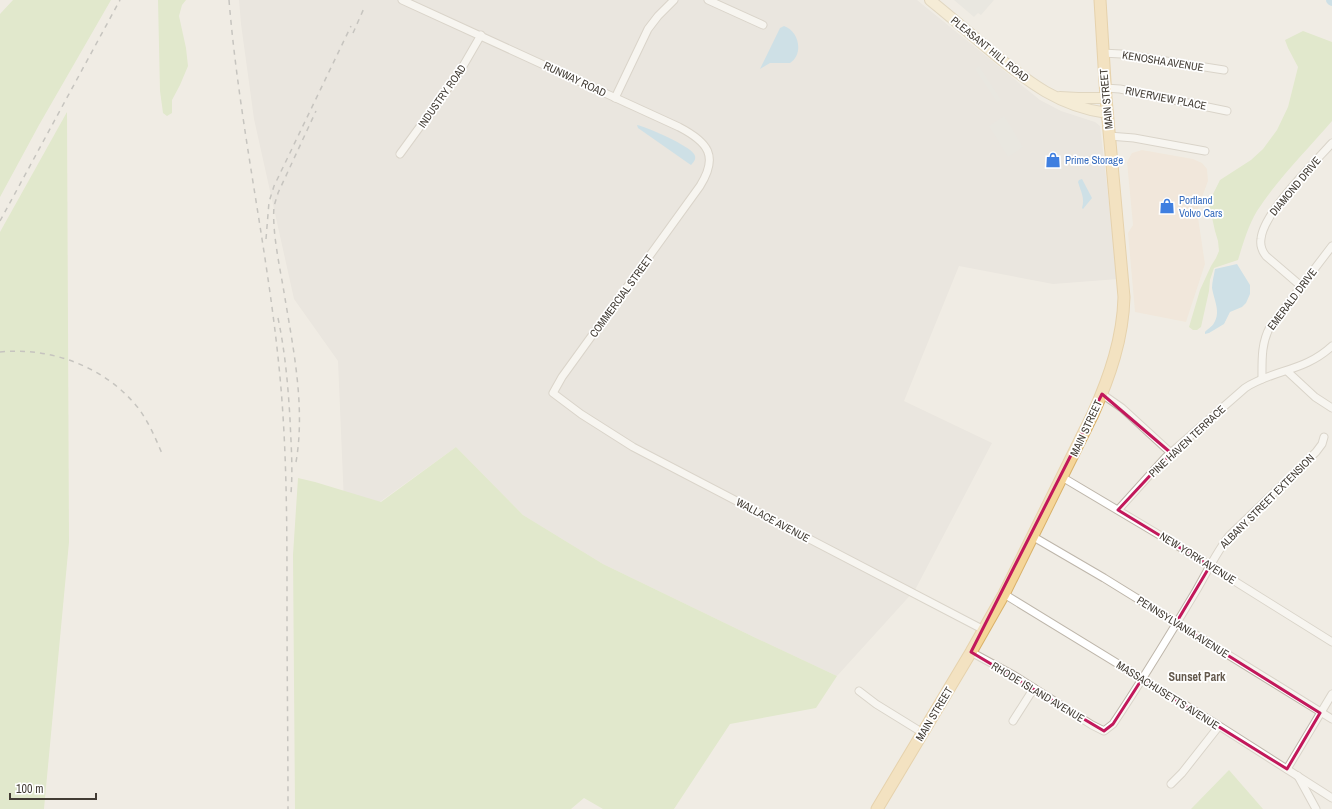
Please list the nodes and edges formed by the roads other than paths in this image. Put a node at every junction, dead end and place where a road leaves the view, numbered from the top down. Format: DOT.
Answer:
graph roads {
  1 [pos="402,0"];
  2 [pos="674,0"];
  3 [pos="708,0"];
  4 [pos="930,0"];
  5 [pos="1100,0"];
  6 [pos="763,25"];
  7 [pos="481,35"];
  8 [pos="1102,53"];
  9 [pos="1224,70"];
  10 [pos="1105,93"];
  11 [pos="1051,95"];
  12 [pos="615,98"];
  13 [pos="1227,111"];
  14 [pos="1107,113"];
  15 [pos="1109,136"];
  16 [pos="1332,143"];
  17 [pos="1205,151"];
  18 [pos="400,154"];
  19 [pos="700,186"];
  20 [pos="1332,246"];
  21 [pos="1301,286"];
  22 [pos="1332,346"];
  23 [pos="1287,372"];
  24 [pos="1262,379"];
  25 [pos="1102,394"];
  26 [pos="566,404"];
  27 [pos="1332,408"];
  28 [pos="1324,437"];
  29 [pos="1171,453"];
  30 [pos="1062,477"];
  31 [pos="1118,510"];
  32 [pos="1032,536"];
  33 [pos="1210,566"];
  34 [pos="1004,594"];
  35 [pos="1176,623"];
  36 [pos="984,630"];
  37 [pos="1332,642"];
  38 [pos="971,652"];
  39 [pos="1142,679"];
  40 [pos="1034,688"];
  41 [pos="859,692"];
  42 [pos="1332,694"];
  43 [pos="1320,713"];
  44 [pos="1332,719"];
  45 [pos="1012,721"];
  46 [pos="1218,726"];
  47 [pos="1104,731"];
  48 [pos="923,733"];
  49 [pos="1287,769"];
  50 [pos="1298,776"];
  51 [pos="1171,784"];
  52 [pos="1332,798"];
  53 [pos="877,809"];
  54 [pos="1316,809"];
  1 -- 7 [label="street, RUNWAY ROAD"];
  2 -- 12 [label="street"];
  3 -- 6 [label="street"];
  4 -- 11 [label="street, PLEASANT HILL ROAD"];
  5 -- 8 [label="main road, MAIN STREET"];
  7 -- 12 [label="street, RUNWAY ROAD"];
  7 -- 18 [label="street, INDUSTRY ROAD"];
  8 -- 9 [label="street, KENOSHA AVENUE"];
  8 -- 10 [label="main road, MAIN STREET"];
  10 -- 11 [label="street, PLEASANT HILL ROAD"];
  10 -- 13 [label="street, RIVERVIEW PLACE"];
  10 -- 14 [label="main road, MAIN STREET"];
  11 -- 14 [label="street, PLEASANT HILL ROAD"];
  12 -- 19 [label="street, RUNWAY ROAD"];
  14 -- 15 [label="main road, MAIN STREET"];
  15 -- 17 [label="street"];
  15 -- 25 [label="main road, MAIN STREET"];
  16 -- 21 [label="street, DIAMOND DRIVE"];
  19 -- 26 [label="street, COMMERCIAL STREET"];
  20 -- 21 [label="street, EMERALD DRIVE"];
  21 -- 24 [label="street, EMERALD DRIVE"];
  22 -- 23 [label="street, PINE HAVEN TERRACE"];
  23 -- 24 [label="street, PINE HAVEN TERRACE"];
  23 -- 27 [label="street"];
  24 -- 29 [label="street, PINE HAVEN TERRACE"];
  25 -- 29 [label="street"];
  25 -- 30 [label="main road, MAIN STREET"];
  26 -- 36 [label="street, WALLACE AVENUE"];
  28 -- 33 [label="street, ALBANY STREET EXTENSION"];
  29 -- 31 [label="street, PINE HAVEN TERRACE"];
  30 -- 31 [label="street, NEW YORK AVENUE"];
  30 -- 32 [label="main road, MAIN STREET"];
  31 -- 33 [label="street, NEW YORK AVENUE"];
  32 -- 34 [label="main road, MAIN STREET"];
  32 -- 35 [label="street, PENNSYLVANIA AVENUE"];
  33 -- 35 [label="street, ALBANY STREET EXTENSION"];
  33 -- 37 [label="street, NEW YORK AVENUE"];
  34 -- 36 [label="main road, MAIN STREET"];
  34 -- 39 [label="street, MASSACHUSETTS AVENUE"];
  35 -- 39 [label="street, ALBANY STREET EXTENSION"];
  35 -- 43 [label="street, PENNSYLVANIA AVENUE"];
  36 -- 38 [label="main road, MAIN STREET"];
  38 -- 40 [label="street, RHODE ISLAND AVENUE"];
  38 -- 48 [label="main road, MAIN STREET"];
  39 -- 46 [label="street, MASSACHUSETTS AVENUE"];
  39 -- 47 [label="street, ALBANY STREET EXTENSION"];
  40 -- 45 [label="street"];
  40 -- 47 [label="street, RHODE ISLAND AVENUE"];
  41 -- 48 [label="street"];
  42 -- 43 [label="street"];
  43 -- 44 [label="street, PENNSYLVANIA AVENUE"];
  43 -- 49 [label="street"];
  46 -- 49 [label="street, MASSACHUSETTS AVENUE"];
  46 -- 51 [label="street"];
  48 -- 53 [label="main road, MAIN STREET"];
  49 -- 50 [label="street, MASSACHUSETTS AVENUE"];
  50 -- 52 [label="street, MASSACHUSETTS AVENUE"];
  50 -- 54 [label="street"];
}
